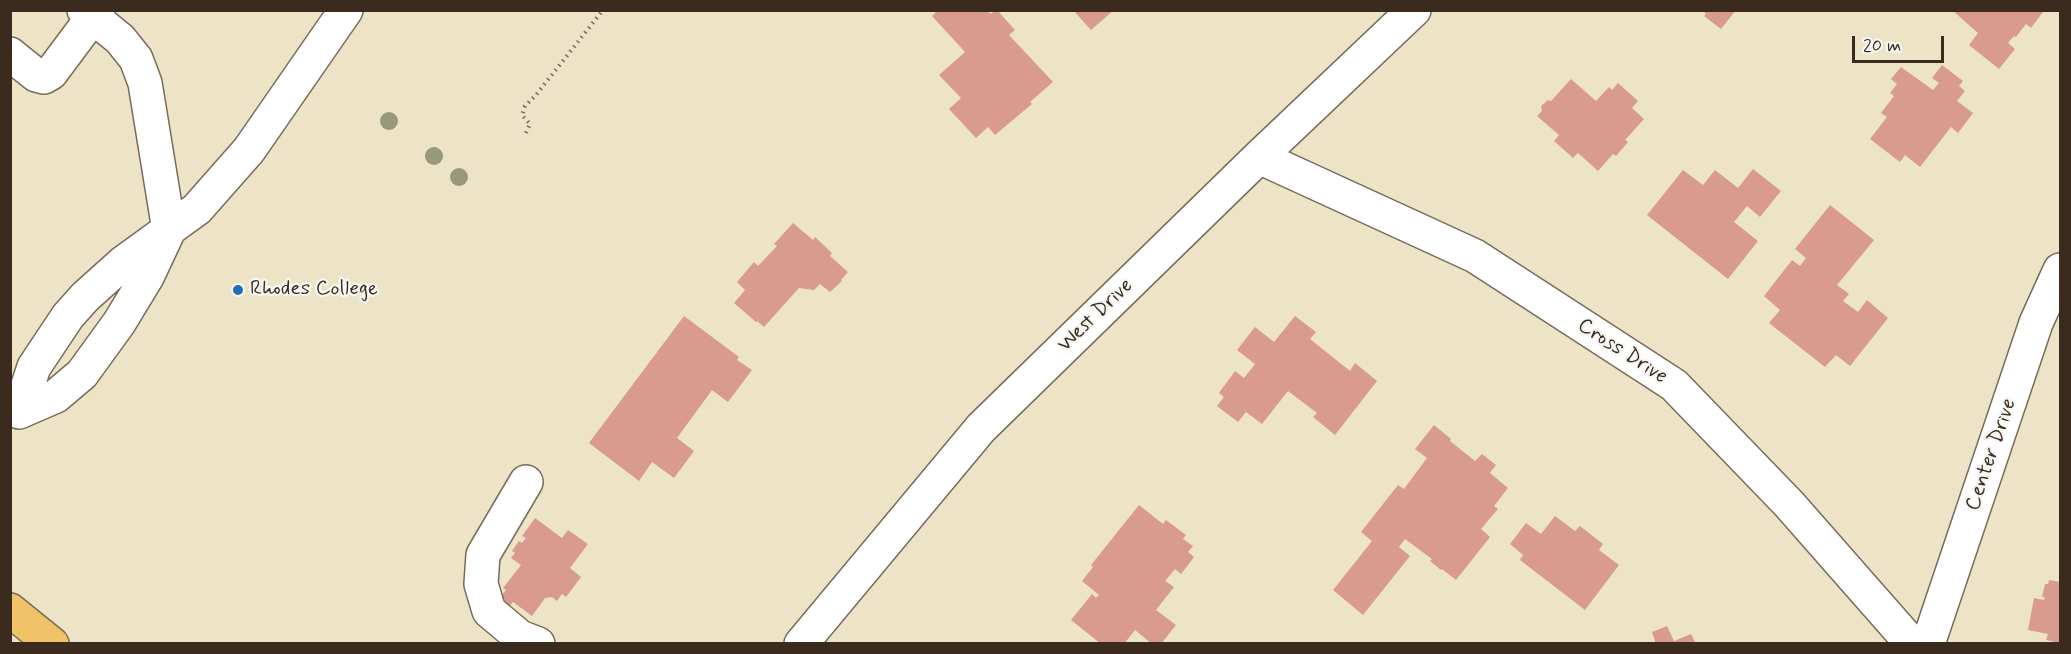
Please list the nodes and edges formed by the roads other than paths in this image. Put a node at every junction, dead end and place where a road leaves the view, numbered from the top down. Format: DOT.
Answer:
graph roads {
  1 [pos="346,10"];
  2 [pos="1414,10"];
  3 [pos="92,13"];
  4 [pos="10,54"];
  5 [pos="1259,157"];
  6 [pos="169,230"];
  7 [pos="2061,270"];
  8 [pos="15,418"];
  9 [pos="526,482"];
  10 [pos="10,610"];
  11 [pos="52,644"];
  12 [pos="538,644"];
  13 [pos="801,644"];
  14 [pos="1912,644"];
  15 [pos="1928,644"];
  1 -- 6 [label="street"];
  2 -- 5 [label="street, West Drive"];
  3 -- 4 [label="street"];
  3 -- 6 [label="street"];
  5 -- 13 [label="street, West Drive"];
  5 -- 14 [label="street, Cross Drive"];
  6 -- 8 [label="street"];
  6 -- 8 [label="street"];
  7 -- 15 [label="street, Center Drive"];
  9 -- 12 [label="street"];
  10 -- 11 [label="main road"];
}
